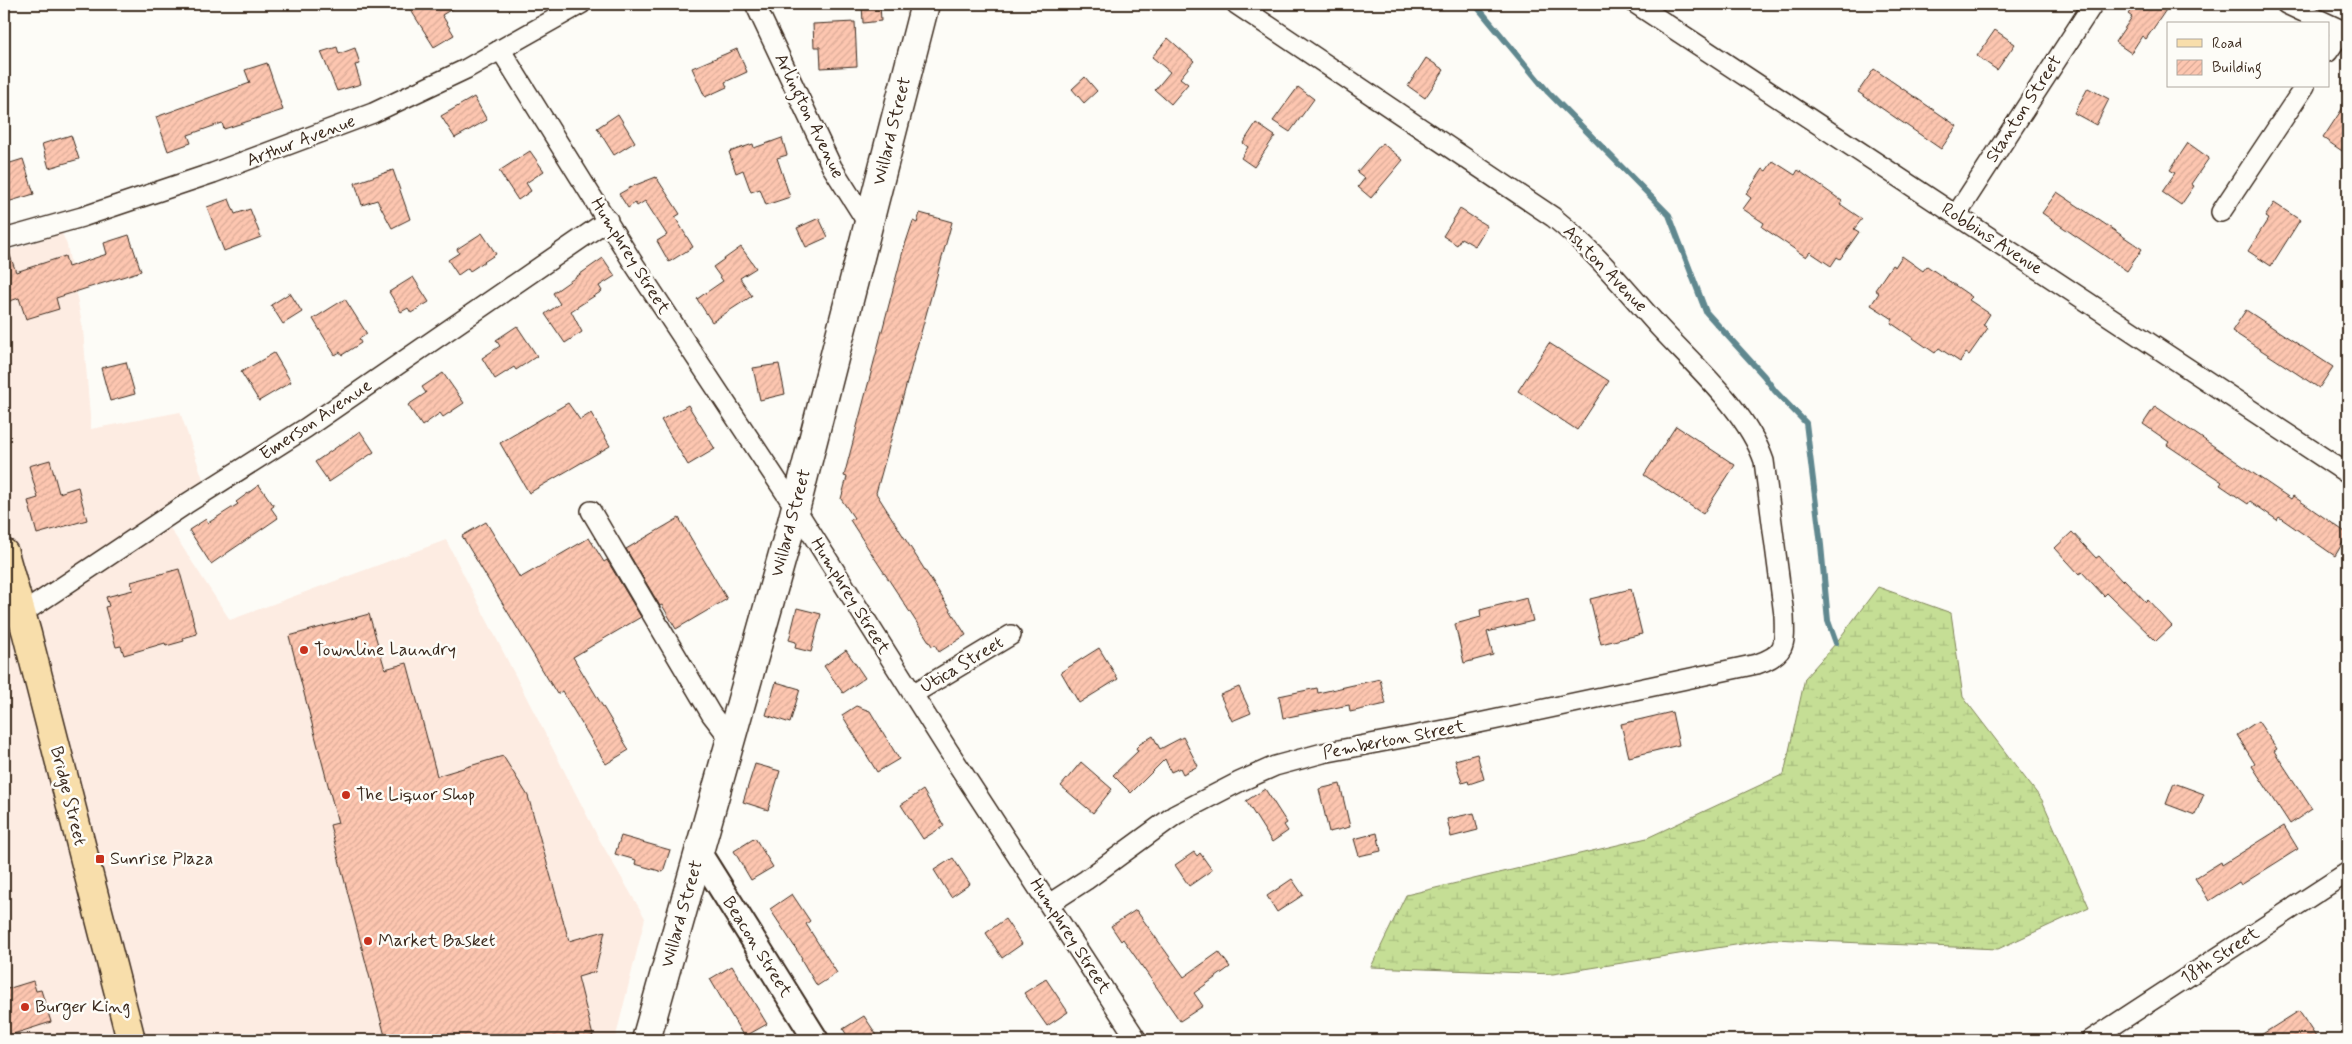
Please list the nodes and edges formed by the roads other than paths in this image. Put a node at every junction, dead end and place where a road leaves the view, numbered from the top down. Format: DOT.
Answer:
graph roads {
  1 [pos="582,4"];
  2 [pos="755,4"];
  3 [pos="925,4"];
  4 [pos="1236,4"];
  5 [pos="1636,4"];
  6 [pos="2093,4"];
  7 [pos="2286,4"];
  8 [pos="2325,22"];
  9 [pos="2330,25"];
  10 [pos="2346,32"];
  11 [pos="500,49"];
  12 [pos="2330,50"];
  13 [pos="2304,88"];
  14 [pos="2221,212"];
  15 [pos="1956,215"];
  16 [pos="608,220"];
  17 [pos="868,224"];
  18 [pos="4,239"];
  19 [pos="2346,467"];
  20 [pos="796,509"];
  21 [pos="591,511"];
  22 [pos="4,552"];
  23 [pos="20,615"];
  24 [pos="1011,635"];
  25 [pos="1772,659"];
  26 [pos="913,694"];
  27 [pos="731,740"];
  28 [pos="699,853"];
  29 [pos="2348,872"];
  30 [pos="1049,904"];
  31 [pos="132,1040"];
  32 [pos="646,1040"];
  33 [pos="816,1040"];
  34 [pos="1138,1040"];
  35 [pos="2091,1040"];
  1 -- 11 [label="street, Arthur Avenue"];
  2 -- 17 [label="street, Arlington Avenue"];
  3 -- 17 [label="main road, Willard Street"];
  4 -- 25 [label="street, Ashton Avenue"];
  5 -- 15 [label="street, Robbins Avenue"];
  6 -- 15 [label="street, Stanton Street"];
  7 -- 8 [label="street"];
  9 -- 10 [label="street"];
  10 -- 12 [label="street"];
  11 -- 16 [label="street, Humphrey Street"];
  11 -- 18 [label="street, Arthur Avenue"];
  13 -- 14 [label="street"];
  15 -- 19 [label="street, Robbins Avenue"];
  16 -- 20 [label="street, Humphrey Street"];
  16 -- 23 [label="street, Emerson Avenue"];
  17 -- 20 [label="main road, Willard Street"];
  20 -- 26 [label="street, Humphrey Street"];
  20 -- 27 [label="main road, Willard Street"];
  21 -- 27 [label="street"];
  22 -- 23 [label="main road, Bridge Street"];
  23 -- 31 [label="main road, Bridge Street"];
  24 -- 26 [label="street, Utica Street"];
  25 -- 30 [label="street, Pemberton Street"];
  26 -- 30 [label="street, Humphrey Street"];
  27 -- 28 [label="main road, Willard Street"];
  28 -- 32 [label="main road, Willard Street"];
  28 -- 33 [label="street, Beacon Street"];
  29 -- 35 [label="street, 18th Street"];
  30 -- 34 [label="street, Humphrey Street"];
}
